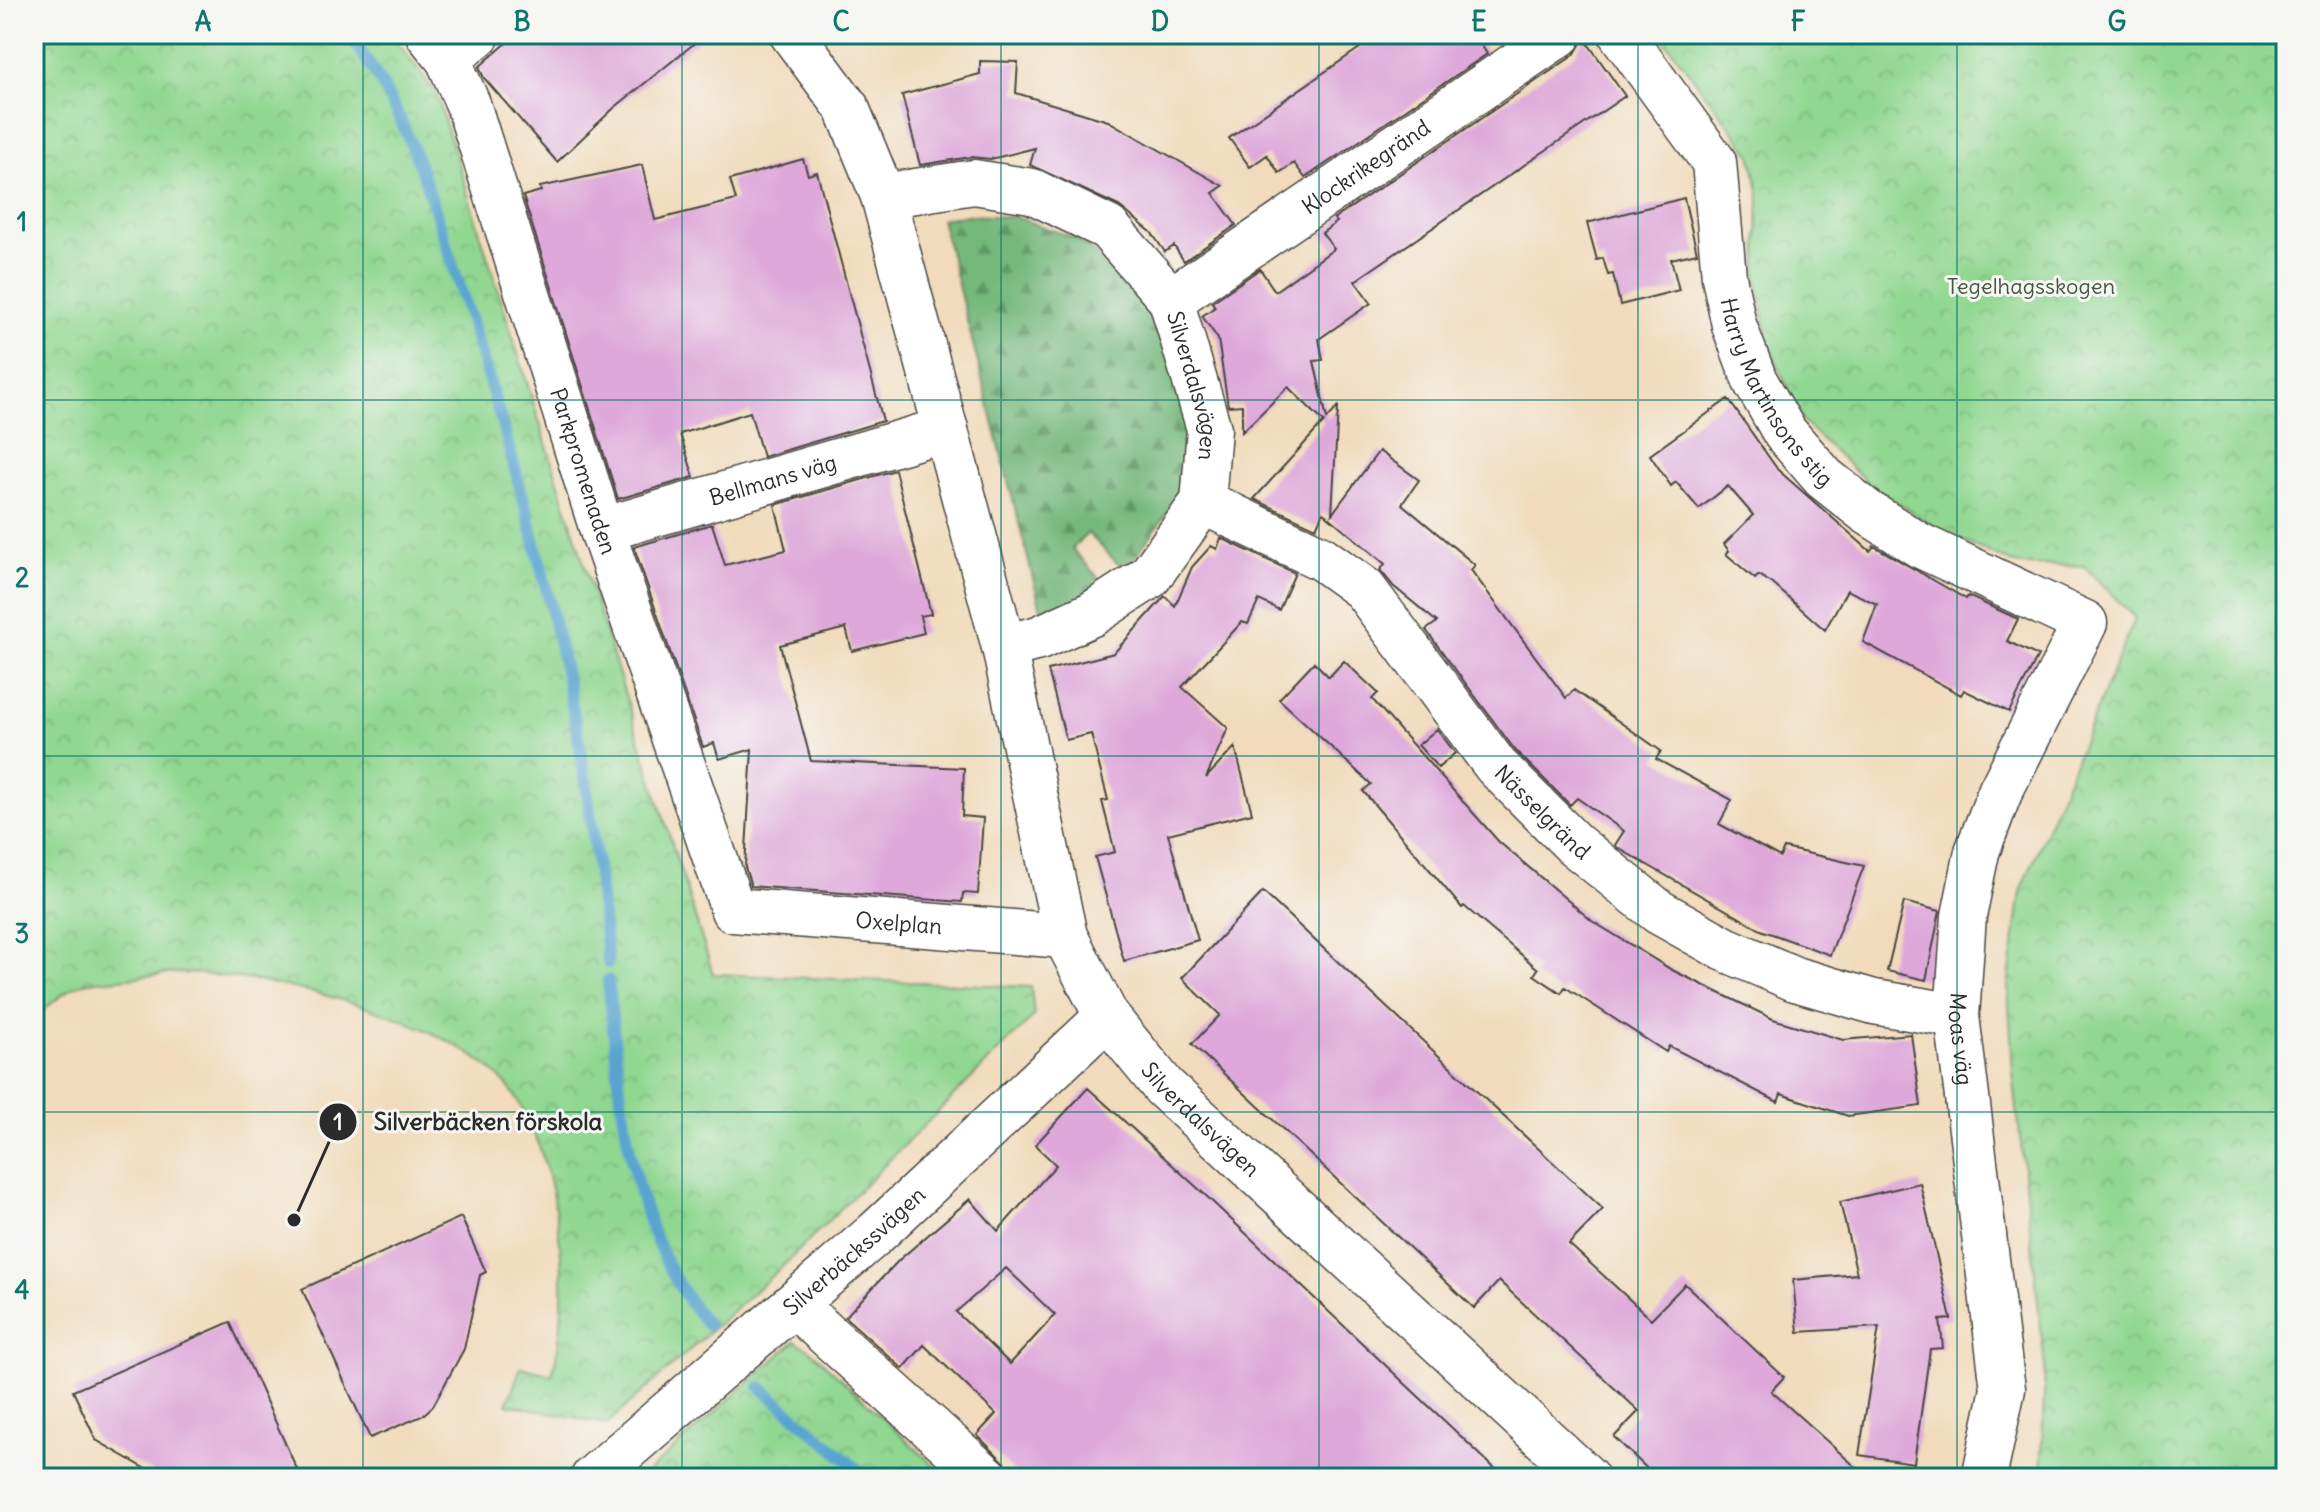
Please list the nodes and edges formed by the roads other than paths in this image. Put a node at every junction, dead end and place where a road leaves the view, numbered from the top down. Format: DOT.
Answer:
graph roads {
  1 [pos="792,34"];
  2 [pos="1560,34"];
  3 [pos="1621,34"];
  4 [pos="451,42"];
  5 [pos="883,196"];
  6 [pos="1171,300"];
  7 [pos="946,429"];
  8 [pos="1203,502"];
  9 [pos="602,530"];
  10 [pos="2085,623"];
  11 [pos="1004,647"];
  12 [pos="733,910"];
  13 [pos="1065,936"];
  14 [pos="1957,1016"];
  15 [pos="1107,1017"];
  16 [pos="794,1305"];
  17 [pos="593,1478"];
  18 [pos="987,1478"];
  19 [pos="1587,1478"];
  20 [pos="1984,1478"];
  1 -- 5 [label="street, Silverdalsvägen"];
  2 -- 6 [label="street, Klockrikegränd"];
  3 -- 10 [label="street, Harry Martinsons stig"];
  4 -- 9 [label="street, Parkpromenaden"];
  5 -- 6 [label="street, Silverdalsvägen"];
  5 -- 7 [label="street, Silverdalsvägen"];
  6 -- 8 [label="street, Silverdalsvägen"];
  7 -- 9 [label="street, Bellmans väg"];
  7 -- 11 [label="street, Silverdalsvägen"];
  8 -- 11 [label="street"];
  8 -- 14 [label="street, Nässelgränd"];
  9 -- 12 [label="street, Parkpromenaden"];
  10 -- 14 [label="street, Moas väg"];
  11 -- 13 [label="street, Silverdalsvägen"];
  12 -- 13 [label="street, Oxelplan"];
  13 -- 15 [label="street, Silverdalsvägen"];
  14 -- 20 [label="street, Moas väg"];
  15 -- 16 [label="street, Silverbäckssvägen"];
  15 -- 19 [label="street, Silverdalsvägen"];
  16 -- 17 [label="street, Silverbäckssvägen"];
  16 -- 18 [label="street"];
}
